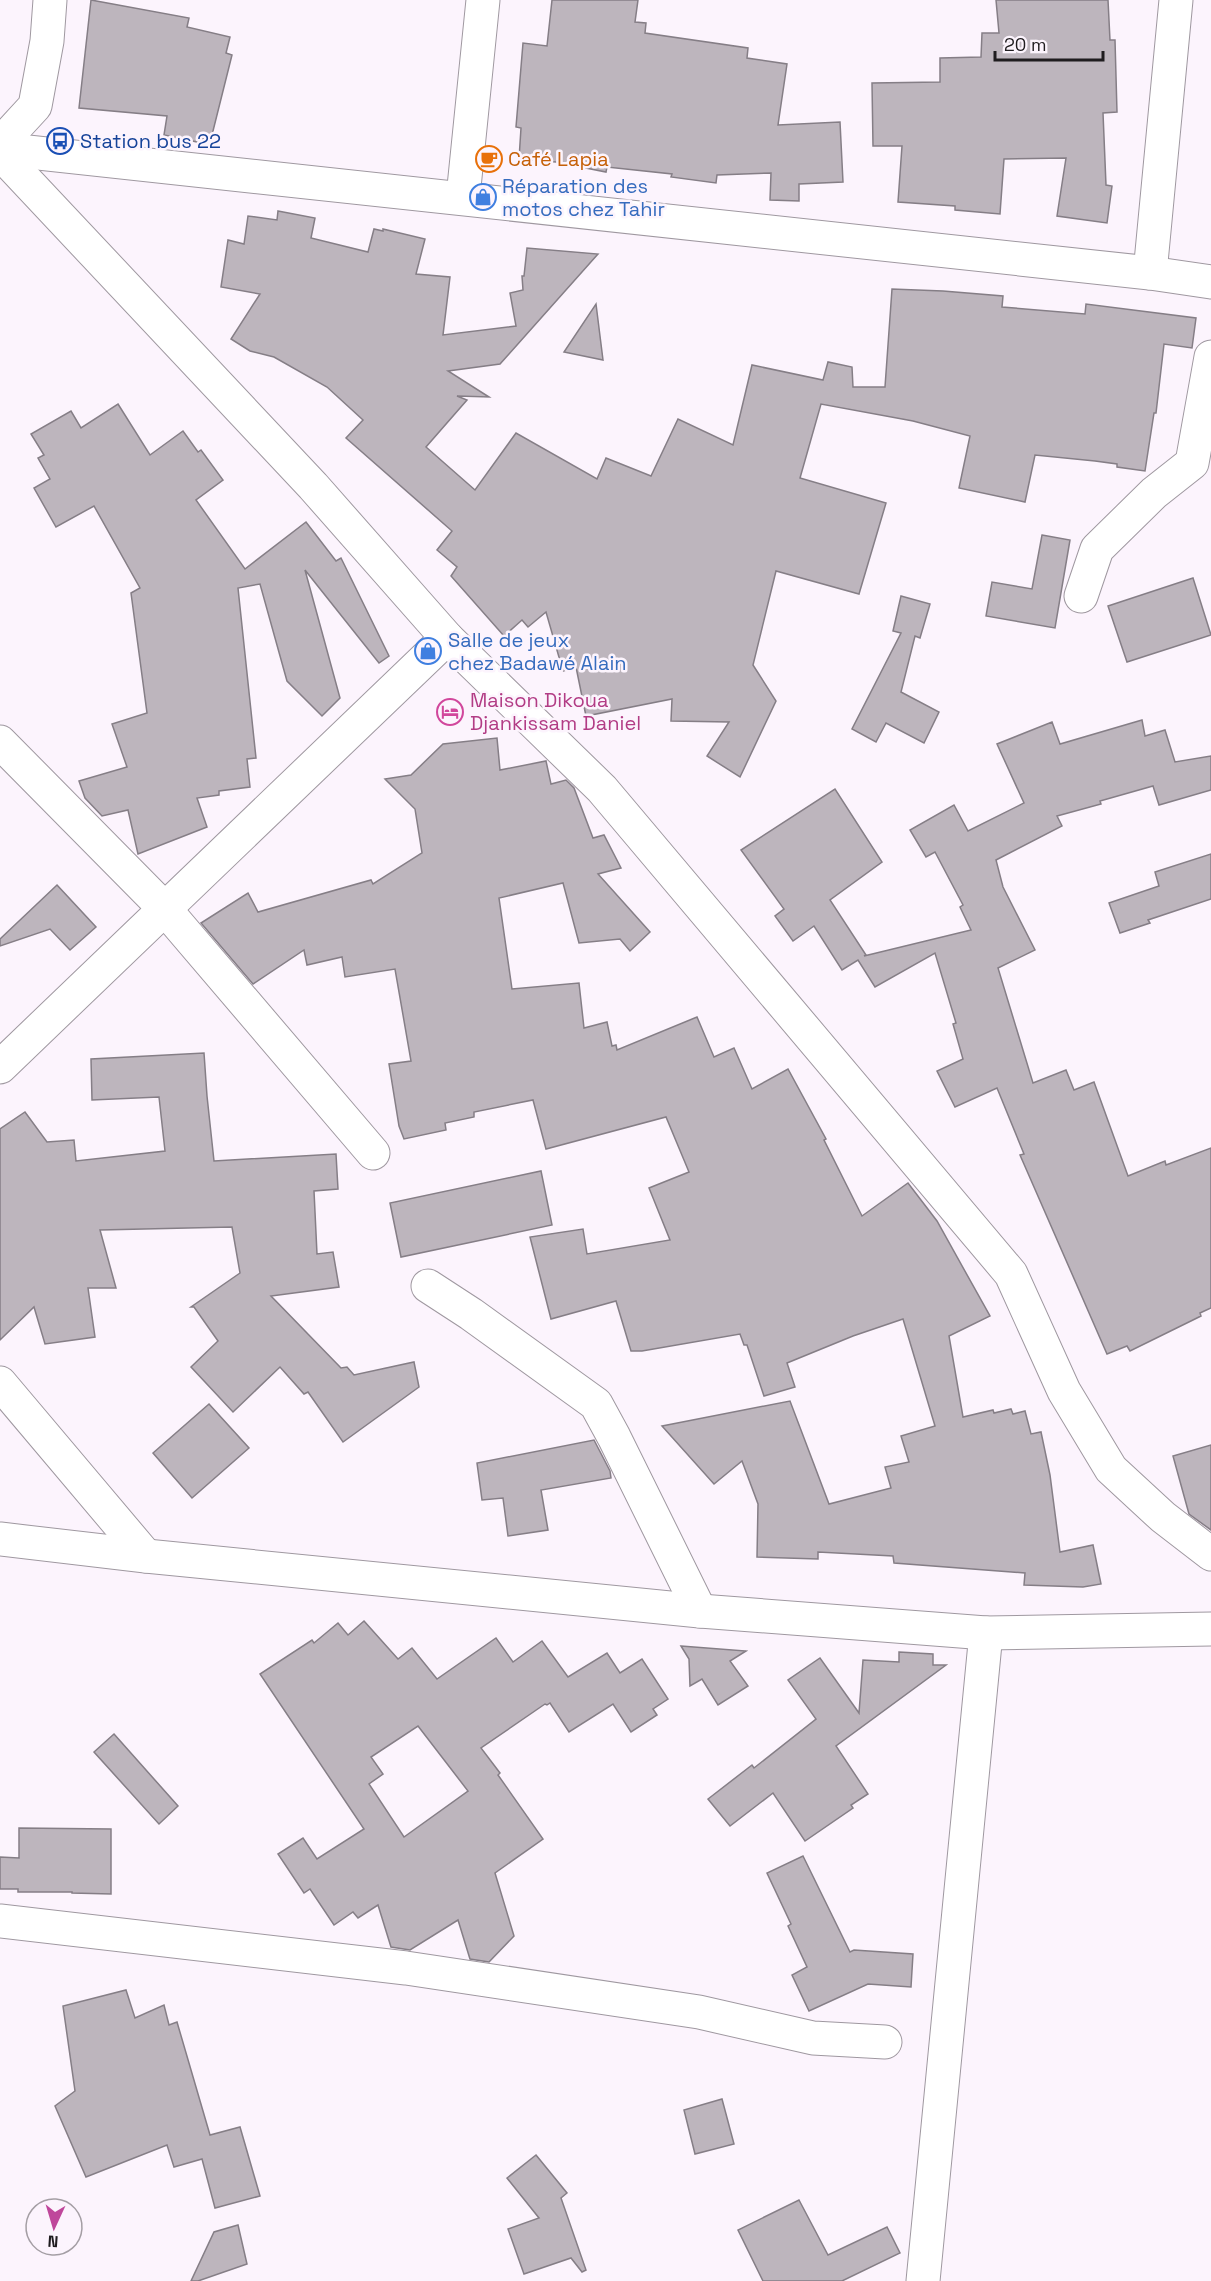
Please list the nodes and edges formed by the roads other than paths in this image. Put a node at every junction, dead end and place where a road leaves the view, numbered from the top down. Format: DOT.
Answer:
graph roads {
  1 [pos="50,0"];
  2 [pos="483,0"];
  3 [pos="1176,0"];
  4 [pos="0,144"];
  5 [pos="0,151"];
  6 [pos="463,198"];
  7 [pos="1150,273"];
  8 [pos="1211,282"];
  9 [pos="1211,357"];
  10 [pos="1081,596"];
  11 [pos="447,638"];
  12 [pos="0,742"];
  13 [pos="164,908"];
  14 [pos="0,1067"];
  15 [pos="373,1153"];
  16 [pos="428,1286"];
  17 [pos="0,1383"];
  18 [pos="0,1539"];
  19 [pos="1211,1554"];
  20 [pos="146,1556"];
  21 [pos="700,1611"];
  22 [pos="1211,1629"];
  23 [pos="986,1634"];
  24 [pos="0,1921"];
  25 [pos="885,2042"];
  26 [pos="923,2281"];
  1 -- 4 [label="street"];
  2 -- 6 [label="street"];
  3 -- 7 [label="street"];
  5 -- 6 [label="street"];
  5 -- 11 [label="street"];
  6 -- 7 [label="street"];
  7 -- 8 [label="street"];
  9 -- 10 [label="street"];
  11 -- 13 [label="street"];
  11 -- 19 [label="street"];
  12 -- 13 [label="street"];
  13 -- 14 [label="street"];
  13 -- 15 [label="street"];
  16 -- 21 [label="street"];
  17 -- 20 [label="street"];
  18 -- 20 [label="street"];
  20 -- 21 [label="street"];
  21 -- 23 [label="street"];
  22 -- 23 [label="street"];
  23 -- 26 [label="street"];
  24 -- 25 [label="street"];
}
